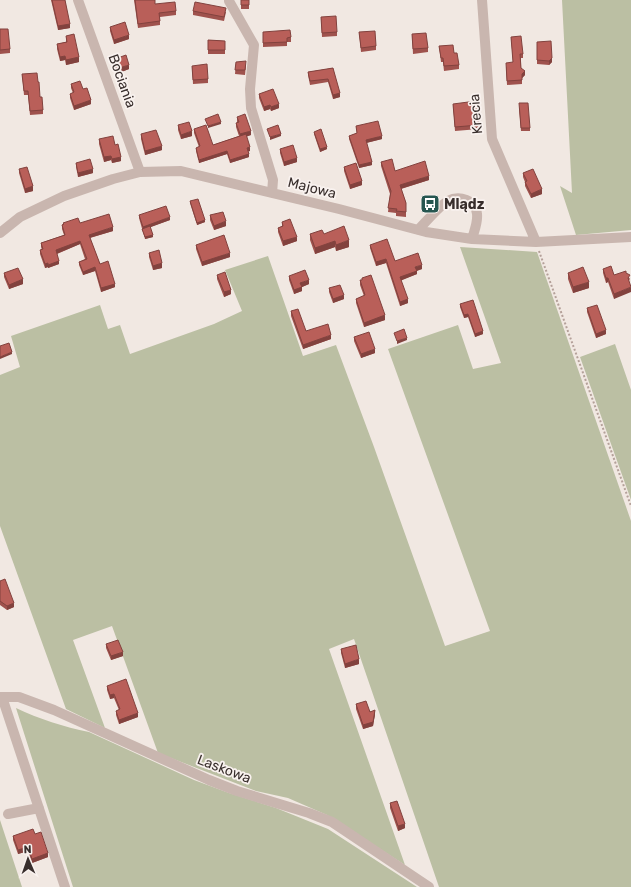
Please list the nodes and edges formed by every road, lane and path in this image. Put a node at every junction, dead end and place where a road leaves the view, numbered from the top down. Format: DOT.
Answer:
graph roads {
  1 [pos="78,0"];
  2 [pos="482,0"];
  3 [pos="229,1"];
  4 [pos="140,172"];
  5 [pos="272,193"];
  6 [pos="418,230"];
  7 [pos="0,233"];
  8 [pos="631,237"];
  9 [pos="472,239"];
  10 [pos="536,242"];
  11 [pos="631,506"];
  12 [pos="1,697"];
  13 [pos="39,808"];
  14 [pos="8,814"];
  15 [pos="65,887"];
  16 [pos="430,887"];
  1 -- 4 [label="street, Bociania"];
  2 -- 10 [label="street, Krecia"];
  3 -- 5 [label="street"];
  4 -- 5 [label="street, Majowa"];
  4 -- 7 [label="street, Majowa"];
  5 -- 6 [label="street, Majowa"];
  6 -- 9 [label="street, Majowa"];
  6 -- 9 [label="street"];
  8 -- 10 [label="street, Majowa"];
  9 -- 10 [label="street, Majowa"];
  10 -- 11 [label="path"];
  12 -- 13 [label="street"];
  12 -- 16 [label="street, Laskowa"];
  13 -- 14 [label="street"];
  13 -- 15 [label="street"];
}
